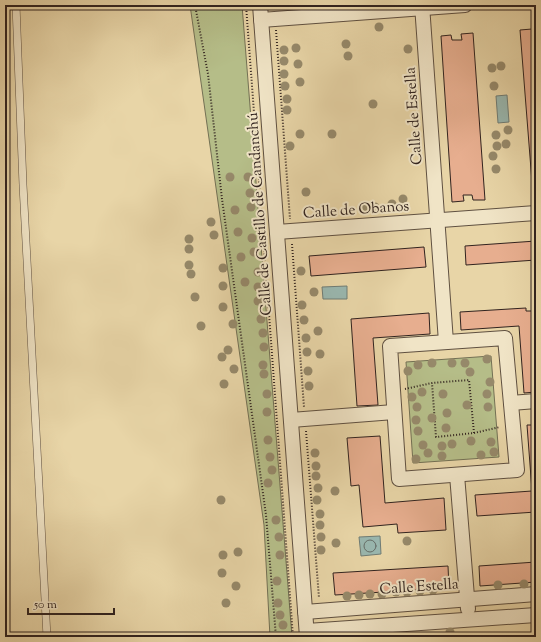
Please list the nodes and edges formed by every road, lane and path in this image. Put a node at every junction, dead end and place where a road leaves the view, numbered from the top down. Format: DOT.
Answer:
graph roads {
  1 [pos="16,5"];
  2 [pos="195,5"];
  3 [pos="246,5"];
  4 [pos="260,5"];
  5 [pos="465,5"];
  6 [pos="422,7"];
  7 [pos="261,20"];
  8 [pos="276,27"];
  9 [pos="536,213"];
  10 [pos="438,220"];
  11 [pos="290,221"];
  12 [pos="277,232"];
  13 [pos="292,249"];
  14 [pos="446,342"];
  15 [pos="432,383"];
  16 [pos="402,389"];
  17 [pos="536,402"];
  18 [pos="511,403"];
  19 [pos="304,408"];
  20 [pos="394,412"];
  21 [pos="291,420"];
  22 [pos="501,427"];
  23 [pos="306,428"];
  24 [pos="474,433"];
  25 [pos="457,475"];
  26 [pos="318,586"];
  27 [pos="536,594"];
  28 [pos="467,600"];
  29 [pos="305,612"];
  30 [pos="536,615"];
  31 [pos="469,623"];
  32 [pos="307,634"];
  33 [pos="47,637"];
  34 [pos="276,637"];
  35 [pos="293,637"];
  1 -- 33 [label="lane"];
  2 -- 34 [label="path"];
  3 -- 35 [label="path"];
  4 -- 7 [label="street, Calle de Castillo de Candanchú"];
  5 -- 6 [label="street"];
  6 -- 7 [label="street"];
  6 -- 10 [label="street, Calle de Estella"];
  7 -- 12 [label="street, Calle de Castillo de Candanchú"];
  8 -- 11 [label="path"];
  9 -- 10 [label="street, Calle de Obanos"];
  10 -- 12 [label="street, Calle de Obanos"];
  10 -- 14 [label="street"];
  12 -- 21 [label="street, Calle de Castillo de Candanchú"];
  13 -- 19 [label="path"];
  14 -- 18 [label="street"];
  14 -- 20 [label="street"];
  15 -- 16 [label="path"];
  15 -- 24 [label="path"];
  15 -- 24 [label="path"];
  17 -- 18 [label="street"];
  18 -- 25 [label="street"];
  20 -- 21 [label="street"];
  20 -- 25 [label="street"];
  21 -- 29 [label="street, Calle de Castillo de Candanchú"];
  22 -- 24 [label="path"];
  23 -- 26 [label="path"];
  25 -- 28 [label="street"];
  27 -- 28 [label="street, Calle Estella"];
  28 -- 29 [label="street, Calle Estella"];
  28 -- 31 [label="street"];
  29 -- 32 [label="street, Calle de Castillo de Candanchú"];
  30 -- 31 [label="street"];
  31 -- 32 [label="street"];
}
